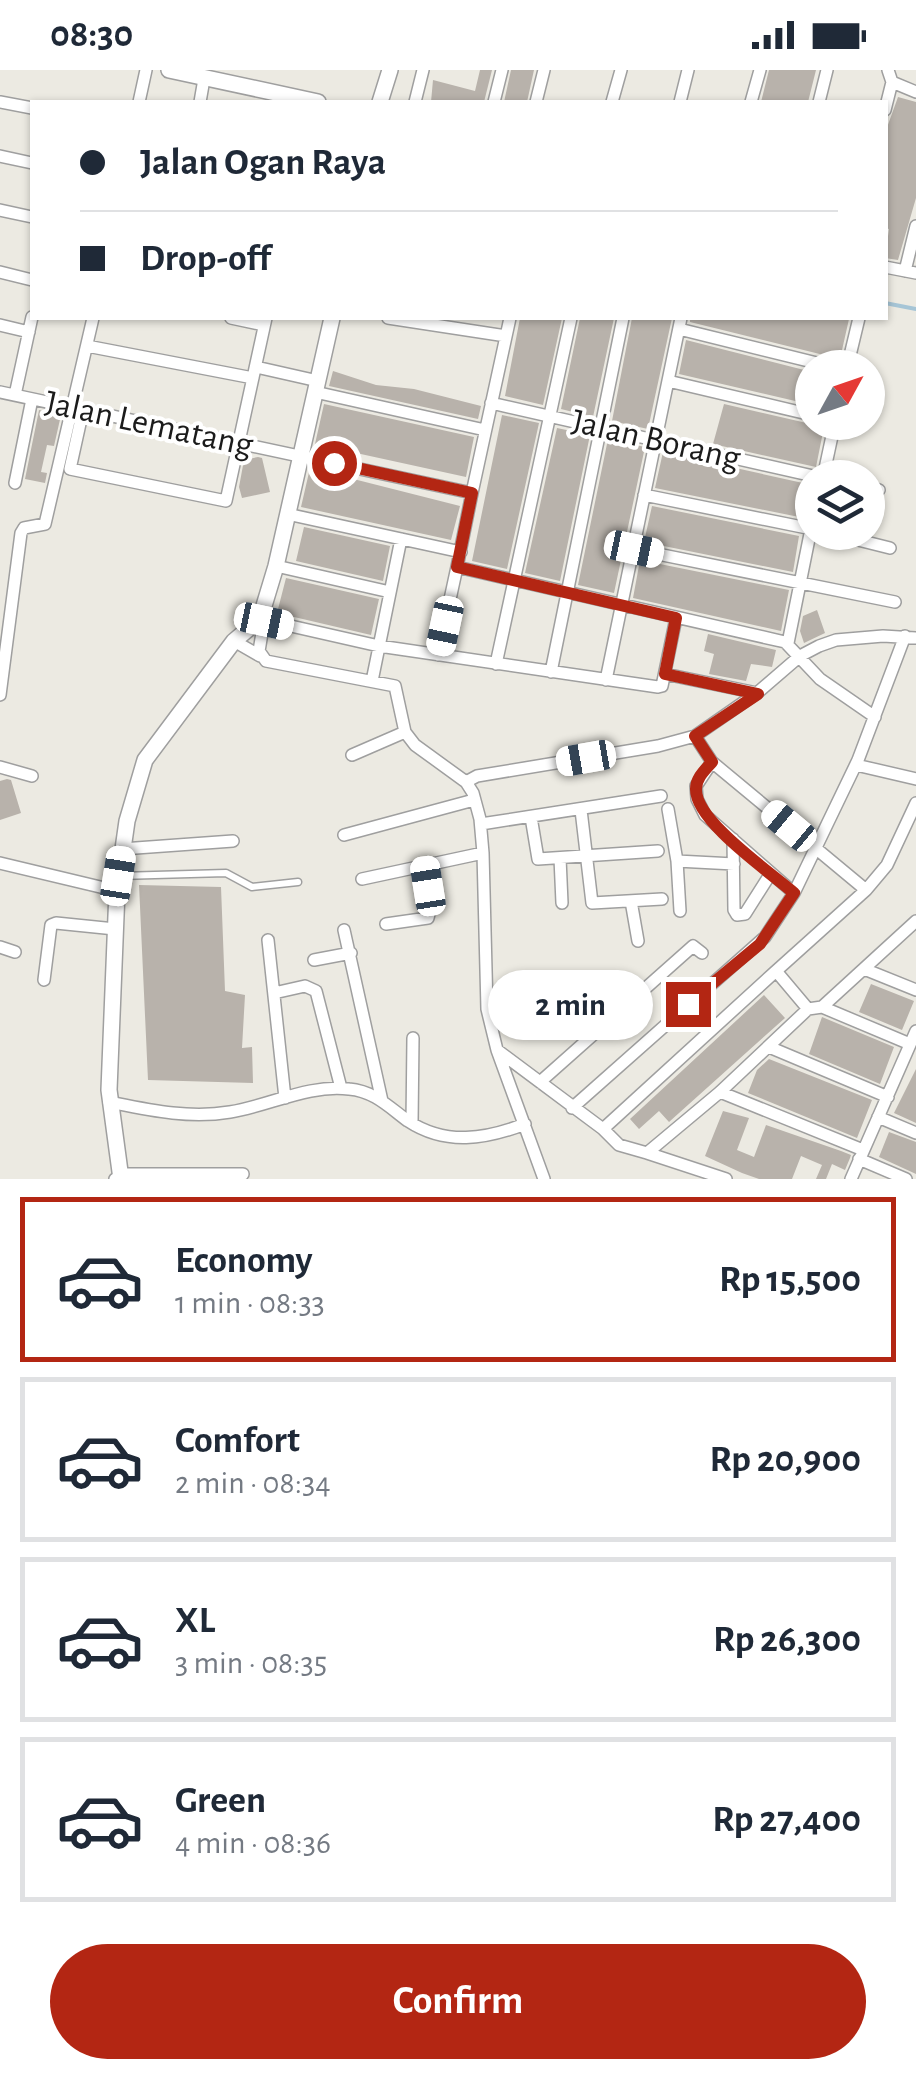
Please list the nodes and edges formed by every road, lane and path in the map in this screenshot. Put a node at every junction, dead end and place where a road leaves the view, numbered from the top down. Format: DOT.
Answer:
graph roads {
  1 [pos="146,70"];
  2 [pos="169,70"];
  3 [pos="390,70"];
  4 [pos="423,70"];
  5 [pos="502,70"];
  6 [pos="544,70"];
  7 [pos="621,70"];
  8 [pos="688,70"];
  9 [pos="760,70"];
  10 [pos="828,70"];
  11 [pos="890,76"];
  12 [pos="204,79"];
  13 [pos="916,92"];
  14 [pos="139,100"];
  15 [pos="200,100"];
  16 [pos="299,100"];
  17 [pos="381,100"];
  18 [pos="416,100"];
  19 [pos="494,100"];
  20 [pos="536,100"];
  21 [pos="613,100"];
  22 [pos="680,100"];
  23 [pos="752,100"];
  24 [pos="820,100"];
  25 [pos="0,102"];
  26 [pos="30,108"];
  27 [pos="0,156"];
  28 [pos="30,163"];
  29 [pos="0,210"];
  30 [pos="30,216"];
  31 [pos="916,226"];
  32 [pos="0,272"];
  33 [pos="910,272"];
  34 [pos="30,280"];
  35 [pos="31,320"];
  36 [pos="93,320"];
  37 [pos="332,320"];
  38 [pos="401,320"];
  39 [pos="510,320"];
  40 [pos="570,320"];
  41 [pos="623,320"];
  42 [pos="858,320"];
  43 [pos="265,321"];
  44 [pos="680,323"];
  45 [pos="0,325"];
  46 [pos="29,332"];
  47 [pos="506,336"];
  48 [pos="87,346"];
  49 [pos="851,350"];
  50 [pos="795,356"];
  51 [pos="255,372"];
  52 [pos="668,381"];
  53 [pos="316,387"];
  54 [pos="0,392"];
  55 [pos="15,395"];
  56 [pos="32,399"];
  57 [pos="491,404"];
  58 [pos="78,409"];
  59 [pos="795,410"];
  60 [pos="549,416"];
  61 [pos="600,427"];
  62 [pos="485,430"];
  63 [pos="657,439"];
  64 [pos="240,442"];
  65 [pos="68,451"];
  66 [pos="299,456"];
  67 [pos="795,472"];
  68 [pos="15,483"];
  69 [pos="472,493"];
  70 [pos="644,496"];
  71 [pos="287,514"];
  72 [pos="795,524"];
  73 [pos="401,539"];
  74 [pos="885,547"];
  75 [pos="890,548"];
  76 [pos="634,549"];
  77 [pos="807,550"];
  78 [pos="461,552"];
  79 [pos="276,566"];
  80 [pos="457,567"];
  81 [pos="514,582"];
  82 [pos="800,584"];
  83 [pos="6,588"];
  84 [pos="390,592"];
  85 [pos="566,593"];
  86 [pos="895,602"];
  87 [pos="622,606"];
  88 [pos="676,618"];
  89 [pos="262,620"];
  90 [pos="910,637"];
  91 [pos="4,640"];
  92 [pos="234,641"];
  93 [pos="788,643"];
  94 [pos="379,646"];
  95 [pos="438,655"];
  96 [pos="260,656"];
  97 [pos="800,656"];
  98 [pos="496,664"];
  99 [pos="551,672"];
  100 [pos="665,674"];
  101 [pos="606,680"];
  102 [pos="372,681"];
  103 [pos="758,694"];
  104 [pos="0,695"];
  105 [pos="874,717"];
  106 [pos="405,732"];
  107 [pos="695,736"];
  108 [pos="352,755"];
  109 [pos="712,762"];
  110 [pos="856,765"];
  111 [pos="0,767"];
  112 [pos="32,776"];
  113 [pos="916,779"];
  114 [pos="466,782"];
  115 [pos="660,796"];
  116 [pos="474,800"];
  117 [pos="916,803"];
  118 [pos="668,809"];
  119 [pos="581,810"];
  120 [pos="531,817"];
  121 [pos="481,824"];
  122 [pos="344,835"];
  123 [pos="732,840"];
  124 [pos="233,841"];
  125 [pos="815,848"];
  126 [pos="122,850"];
  127 [pos="658,851"];
  128 [pos="483,853"];
  129 [pos="586,855"];
  130 [pos="560,858"];
  131 [pos="677,861"];
  132 [pos="0,863"];
  133 [pos="734,864"];
  134 [pos="425,866"];
  135 [pos="772,873"];
  136 [pos="362,880"];
  137 [pos="298,882"];
  138 [pos="118,884"];
  139 [pos="866,890"];
  140 [pos="794,893"];
  141 [pos="662,899"];
  142 [pos="631,902"];
  143 [pos="562,904"];
  144 [pos="680,911"];
  145 [pos="916,921"];
  146 [pos="386,924"];
  147 [pos="115,929"];
  148 [pos="344,930"];
  149 [pos="268,940"];
  150 [pos="638,941"];
  151 [pos="0,947"];
  152 [pos="15,952"];
  153 [pos="351,953"];
  154 [pos="702,953"];
  155 [pos="314,960"];
  156 [pos="864,968"];
  157 [pos="776,970"];
  158 [pos="44,980"];
  159 [pos="916,990"];
  160 [pos="274,993"];
  161 [pos="822,1007"];
  162 [pos="808,1009"];
  163 [pos="916,1031"];
  164 [pos="412,1038"];
  165 [pos="910,1044"];
  166 [pos="768,1047"];
  167 [pos="497,1050"];
  168 [pos="900,1069"];
  169 [pos="916,1076"];
  170 [pos="540,1082"];
  171 [pos="341,1088"];
  172 [pos="720,1092"];
  173 [pos="285,1098"];
  174 [pos="888,1098"];
  175 [pos="382,1101"];
  176 [pos="109,1102"];
  177 [pos="572,1108"];
  178 [pos="878,1118"];
  179 [pos="412,1123"];
  180 [pos="525,1124"];
  181 [pos="603,1129"];
  182 [pos="916,1133"];
  183 [pos="646,1153"];
  184 [pos="861,1155"];
  185 [pos="243,1174"];
  186 [pos="119,1178"];
  187 [pos="718,1178"];
  188 [pos="544,1179"];
  189 [pos="851,1179"];
  190 [pos="906,1179"];
  1 -- 14 [label="street"];
  2 -- 12 [label="street"];
  3 -- 17 [label="street"];
  4 -- 18 [label="street"];
  5 -- 19 [label="street"];
  6 -- 20 [label="street"];
  7 -- 21 [label="street"];
  8 -- 22 [label="street"];
  9 -- 23 [label="street"];
  10 -- 24 [label="street"];
  11 -- 13 [label="street"];
  12 -- 15 [label="street"];
  12 -- 16 [label="street"];
  25 -- 26 [label="street"];
  27 -- 28 [label="street"];
  29 -- 30 [label="street"];
  31 -- 33 [label="street"];
  32 -- 34 [label="street"];
  35 -- 46 [label="street"];
  36 -- 48 [label="street"];
  37 -- 53 [label="street"];
  38 -- 47 [label="street"];
  39 -- 47 [label="street"];
  40 -- 60 [label="street"];
  41 -- 61 [label="street"];
  42 -- 49 [label="street"];
  43 -- 51 [label="street"];
  44 -- 50 [label="street"];
  44 -- 52 [label="street"];
  45 -- 46 [label="street"];
  46 -- 55 [label="street"];
  47 -- 57 [label="street"];
  48 -- 51 [label="street"];
  48 -- 58 [label="street"];
  51 -- 53 [label="street"];
  51 -- 64 [label="street"];
  52 -- 59 [label="street"];
  52 -- 63 [label="street"];
  53 -- 62 [label="street"];
  53 -- 66 [label="street"];
  54 -- 55 [label="street, Jalan Lematang"];
  55 -- 56 [label="street, Jalan Lematang"];
  56 -- 58 [label="street, Jalan Lematang"];
  56 -- 68 [label="street"];
  57 -- 60 [label="street, Jalan Borang"];
  57 -- 62 [label="street"];
  58 -- 64 [label="street, Jalan Lematang"];
  58 -- 65 [label="street"];
  60 -- 61 [label="street, Jalan Borang"];
  60 -- 81 [label="street"];
  61 -- 63 [label="street, Jalan Borang"];
  61 -- 85 [label="street"];
  62 -- 69 [label="street"];
  63 -- 67 [label="street, Jalan Borang"];
  63 -- 70 [label="street"];
  64 -- 65 [label="street"];
  64 -- 66 [label="street, Jalan Lematang"];
  65 -- 83 [label="street"];
  66 -- 69 [label="street, Jalan Lematang"];
  66 -- 71 [label="street"];
  69 -- 78 [label="street"];
  70 -- 72 [label="street"];
  70 -- 76 [label="street"];
  71 -- 73 [label="street"];
  71 -- 79 [label="street"];
  73 -- 78 [label="street"];
  73 -- 84 [label="street"];
  74 -- 75 [label="street"];
  76 -- 82 [label="street"];
  76 -- 87 [label="street"];
  77 -- 82 [label="street"];
  78 -- 80 [label="street"];
  79 -- 84 [label="street"];
  79 -- 89 [label="street"];
  80 -- 81 [label="street"];
  80 -- 95 [label="street"];
  81 -- 85 [label="street"];
  81 -- 98 [label="street"];
  82 -- 86 [label="street"];
  82 -- 93 [label="street"];
  83 -- 91 [label="street"];
  84 -- 94 [label="street"];
  85 -- 87 [label="street"];
  85 -- 99 [label="street"];
  87 -- 88 [label="street"];
  87 -- 101 [label="street"];
  88 -- 93 [label="street"];
  88 -- 100 [label="street"];
  89 -- 92 [label="street"];
  89 -- 94 [label="street"];
  89 -- 96 [label="street"];
  90 -- 97 [label="street"];
  90 -- 105 [label="street"];
  91 -- 104 [label="street"];
  92 -- 96 [label="street"];
  92 -- 126 [label="street"];
  93 -- 97 [label="street"];
  94 -- 95 [label="street"];
  94 -- 102 [label="street"];
  95 -- 98 [label="street"];
  96 -- 102 [label="street"];
  97 -- 103 [label="street"];
  97 -- 105 [label="street"];
  98 -- 99 [label="street"];
  99 -- 101 [label="street"];
  100 -- 101 [label="street"];
  100 -- 103 [label="street"];
  102 -- 106 [label="street"];
  103 -- 107 [label="street"];
  105 -- 110 [label="street"];
  106 -- 108 [label="street"];
  106 -- 114 [label="street"];
  107 -- 109 [label="street"];
  107 -- 114 [label="street"];
  109 -- 123 [label="street"];
  109 -- 125 [label="street"];
  110 -- 113 [label="street"];
  110 -- 125 [label="street"];
  111 -- 112 [label="street"];
  114 -- 116 [label="street"];
  115 -- 119 [label="street"];
  116 -- 121 [label="street"];
  116 -- 122 [label="street"];
  117 -- 139 [label="street"];
  118 -- 131 [label="street"];
  119 -- 120 [label="street"];
  119 -- 129 [label="street"];
  120 -- 121 [label="street"];
  120 -- 130 [label="street"];
  121 -- 128 [label="street"];
  123 -- 133 [label="street"];
  123 -- 135 [label="street"];
  124 -- 126 [label="street"];
  125 -- 139 [label="street"];
  125 -- 140 [label="street"];
  126 -- 138 [label="street"];
  127 -- 129 [label="street"];
  128 -- 134 [label="street"];
  128 -- 167 [label="street"];
  129 -- 130 [label="street"];
  129 -- 142 [label="street"];
  130 -- 143 [label="street"];
  131 -- 133 [label="street"];
  131 -- 144 [label="street"];
  132 -- 138 [label="street"];
  133 -- 135 [label="street"];
  134 -- 136 [label="street"];
  134 -- 146 [label="street"];
  135 -- 140 [label="street"];
  137 -- 138 [label="lane"];
  138 -- 147 [label="street"];
  139 -- 157 [label="street"];
  140 -- 177 [label="street"];
  141 -- 142 [label="street"];
  142 -- 150 [label="street"];
  145 -- 156 [label="street"];
  147 -- 158 [label="street"];
  147 -- 176 [label="street"];
  148 -- 153 [label="street"];
  149 -- 160 [label="street"];
  151 -- 152 [label="street"];
  153 -- 155 [label="street"];
  153 -- 175 [label="street"];
  154 -- 170 [label="street"];
  156 -- 159 [label="street"];
  156 -- 161 [label="street"];
  157 -- 162 [label="street"];
  157 -- 181 [label="street"];
  160 -- 171 [label="street"];
  160 -- 173 [label="street"];
  161 -- 162 [label="street"];
  161 -- 165 [label="street"];
  162 -- 166 [label="street"];
  163 -- 165 [label="street"];
  164 -- 179 [label="street"];
  165 -- 168 [label="street"];
  166 -- 172 [label="street"];
  166 -- 174 [label="street"];
  167 -- 170 [label="street"];
  167 -- 180 [label="street"];
  168 -- 169 [label="street"];
  168 -- 174 [label="street"];
  170 -- 177 [label="street"];
  171 -- 173 [label="street"];
  171 -- 175 [label="street"];
  172 -- 183 [label="street"];
  172 -- 184 [label="street"];
  173 -- 176 [label="street"];
  174 -- 178 [label="street"];
  175 -- 179 [label="street"];
  176 -- 186 [label="street"];
  177 -- 181 [label="street"];
  178 -- 182 [label="street"];
  178 -- 184 [label="street"];
  179 -- 180 [label="street"];
  180 -- 188 [label="street"];
  181 -- 183 [label="street"];
  183 -- 187 [label="street"];
  184 -- 189 [label="street"];
  184 -- 190 [label="street"];
  185 -- 186 [label="street"];
}
